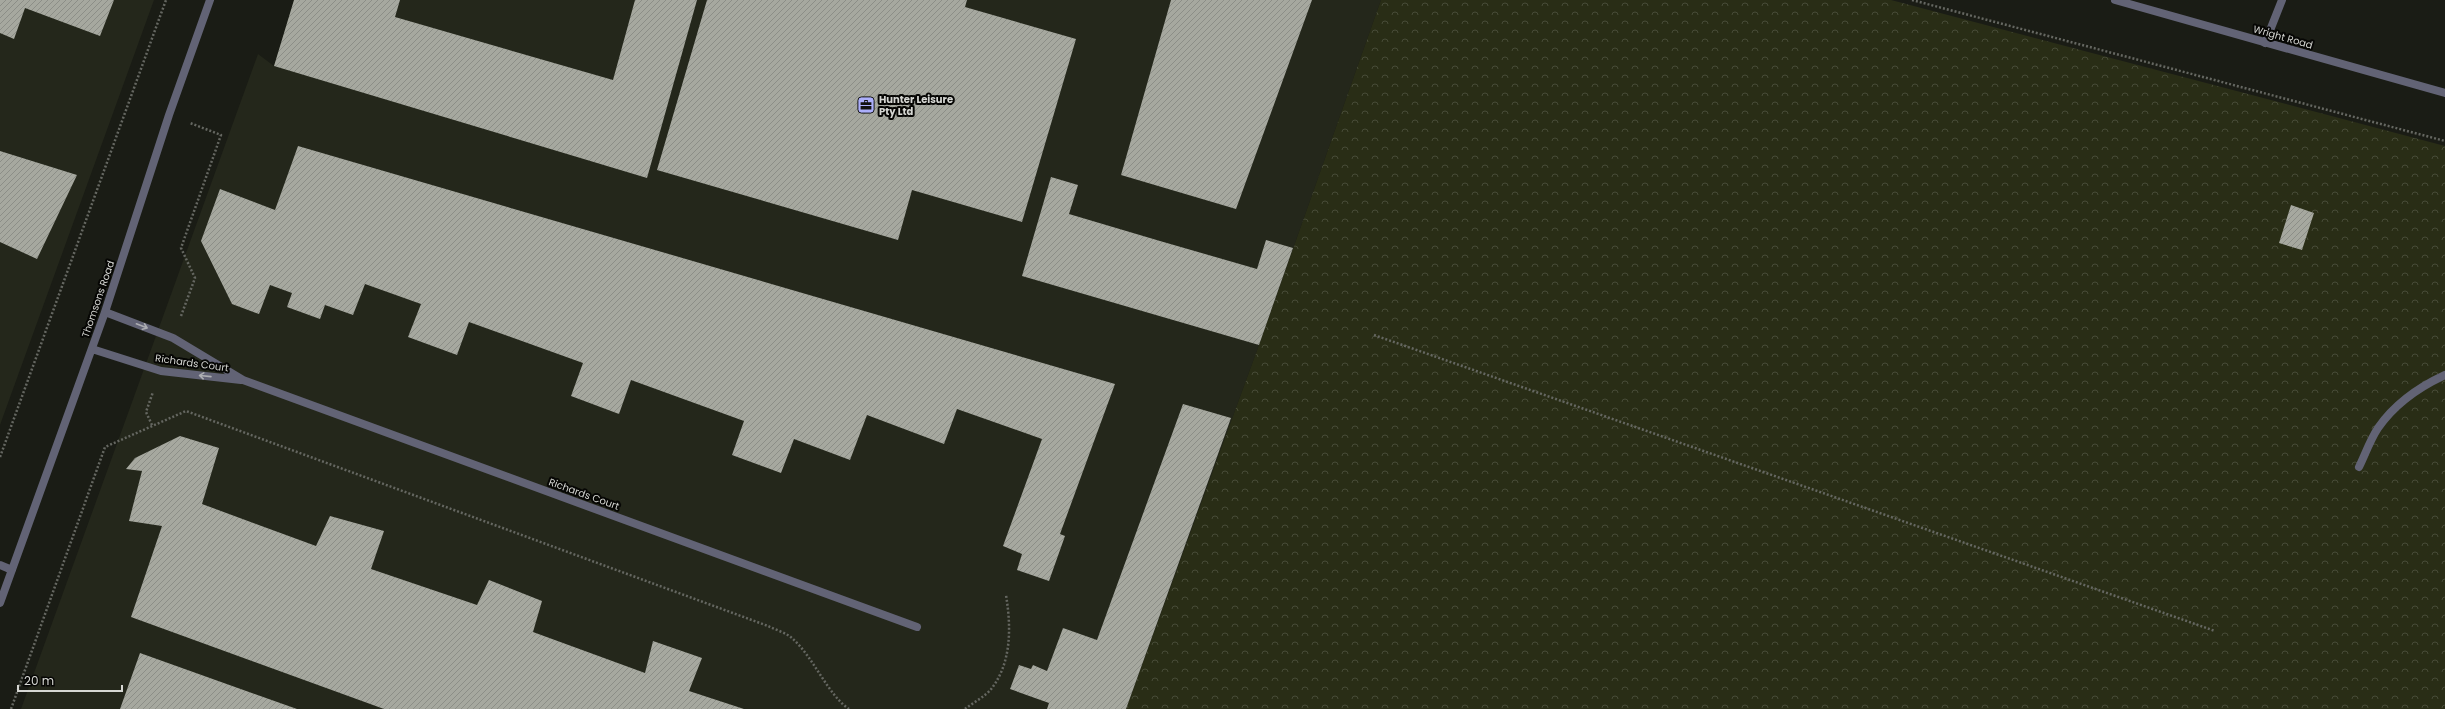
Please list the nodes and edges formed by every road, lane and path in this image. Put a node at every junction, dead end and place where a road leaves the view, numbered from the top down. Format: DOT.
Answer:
graph roads {
  1 [pos="166,0"];
  2 [pos="210,0"];
  3 [pos="1912,0"];
  4 [pos="2115,0"];
  5 [pos="2282,0"];
  6 [pos="2265,43"];
  7 [pos="2445,93"];
  8 [pos="169,115"];
  9 [pos="2445,141"];
  10 [pos="105,312"];
  11 [pos="1374,335"];
  12 [pos="173,338"];
  13 [pos="92,349"];
  14 [pos="160,371"];
  15 [pos="2445,375"];
  16 [pos="244,380"];
  17 [pos="153,425"];
  18 [pos="0,458"];
  19 [pos="2359,467"];
  20 [pos="0,565"];
  21 [pos="12,570"];
  22 [pos="1006,595"];
  23 [pos="0,603"];
  24 [pos="917,627"];
  25 [pos="2215,631"];
  26 [pos="11,709"];
  27 [pos="849,709"];
  28 [pos="965,709"];
  1 -- 18 [label="path"];
  2 -- 8 [label="street, Thomsons Road"];
  3 -- 9 [label="path"];
  4 -- 6 [label="street, Wright Road"];
  5 -- 6 [label="street"];
  6 -- 7 [label="street, Wright Road"];
  8 -- 10 [label="street, Thomsons Road"];
  8 -- 12 [label="path"];
  10 -- 12 [label="street, Richards Court, one-way"];
  10 -- 13 [label="street, Thomsons Road"];
  11 -- 25 [label="path"];
  12 -- 16 [label="street, Richards Court"];
  13 -- 14 [label="street, Richards Court"];
  13 -- 21 [label="street, Thomsons Road"];
  16 -- 14 [label="street, Richards Court, one-way"];
  14 -- 17 [label="path"];
  15 -- 19 [label="street"];
  16 -- 24 [label="street, Richards Court"];
  17 -- 26 [label="path"];
  17 -- 27 [label="path"];
  20 -- 21 [label="street"];
  21 -- 23 [label="street, Thomsons Road"];
  22 -- 28 [label="path"];
}
